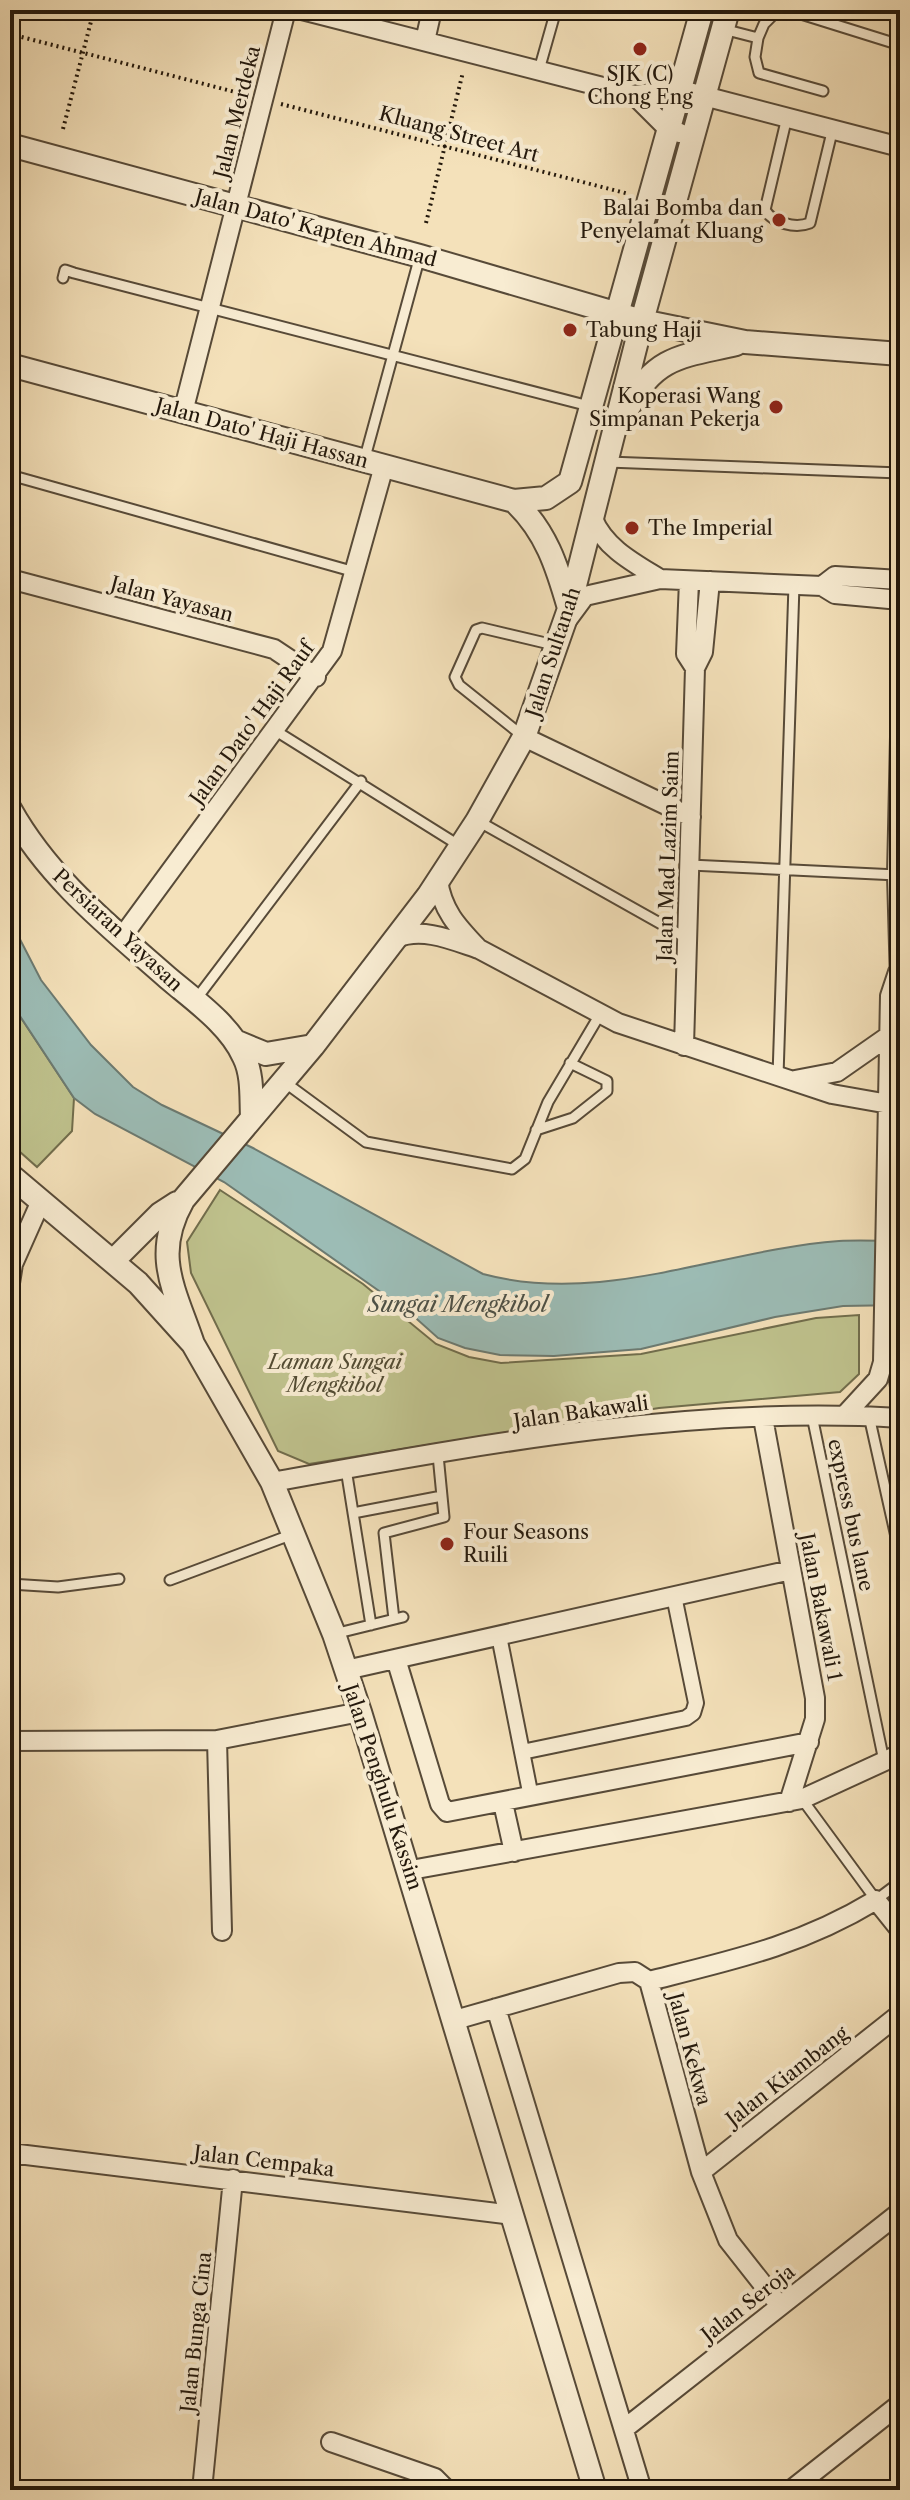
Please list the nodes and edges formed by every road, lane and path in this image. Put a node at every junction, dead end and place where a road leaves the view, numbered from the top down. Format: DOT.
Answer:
graph roads {
  1 [pos="94,10"];
  2 [pos="286,10"];
  3 [pos="302,10"];
  4 [pos="432,10"];
  5 [pos="556,10"];
  6 [pos="702,10"];
  7 [pos="778,10"];
  8 [pos="788,10"];
  9 [pos="726,20"];
  10 [pos="10,34"];
  11 [pos="758,38"];
  12 [pos="425,41"];
  13 [pos="900,45"];
  14 [pos="83,53"];
  15 [pos="539,70"];
  16 [pos="463,72"];
  17 [pos="681,90"];
  18 [pos="823,91"];
  19 [pos="634,95"];
  20 [pos="249,96"];
  21 [pos="704,96"];
  22 [pos="280,104"];
  23 [pos="787,117"];
  24 [pos="900,122"];
  25 [pos="833,128"];
  26 [pos="63,129"];
  27 [pos="669,130"];
  28 [pos="693,138"];
  29 [pos="10,145"];
  30 [pos="444,147"];
  31 [pos="898,147"];
  32 [pos="631,195"];
  33 [pos="235,206"];
  34 [pos="426,223"];
  35 [pos="420,256"];
  36 [pos="63,278"];
  37 [pos="209,309"];
  38 [pos="619,315"];
  39 [pos="642,321"];
  40 [pos="745,342"];
  41 [pos="900,354"];
  42 [pos="391,355"];
  43 [pos="10,365"];
  44 [pos="592,407"];
  45 [pos="183,412"];
  46 [pos="610,453"];
  47 [pos="374,463"];
  48 [pos="900,473"];
  49 [pos="10,475"];
  50 [pos="514,501"];
  51 [pos="593,519"];
  52 [pos="355,572"];
  53 [pos="10,579"];
  54 [pos="660,579"];
  55 [pos="900,580"];
  56 [pos="689,581"];
  57 [pos="710,581"];
  58 [pos="794,585"];
  59 [pos="822,586"];
  60 [pos="900,600"];
  61 [pos="564,626"];
  62 [pos="695,668"];
  63 [pos="316,677"];
  64 [pos="276,731"];
  65 [pos="524,737"];
  66 [pos="900,737"];
  67 [pos="900,761"];
  68 [pos="361,781"];
  69 [pos="10,809"];
  70 [pos="691,817"];
  71 [pos="477,821"];
  72 [pos="460,846"];
  73 [pos="690,865"];
  74 [pos="783,871"];
  75 [pos="897,875"];
  76 [pos="438,880"];
  77 [pos="122,937"];
  78 [pos="396,938"];
  79 [pos="688,939"];
  80 [pos="479,949"];
  81 [pos="899,977"];
  82 [pos="195,1001"];
  83 [pos="599,1016"];
  84 [pos="890,1035"];
  85 [pos="237,1042"];
  86 [pos="313,1046"];
  87 [pos="684,1046"];
  88 [pos="570,1063"];
  89 [pos="785,1078"];
  90 [pos="283,1081"];
  91 [pos="894,1105"];
  92 [pos="252,1117"];
  93 [pos="536,1130"];
  94 [pos="10,1175"];
  95 [pos="183,1200"];
  96 [pos="41,1201"];
  97 [pos="900,1237"];
  98 [pos="113,1261"];
  99 [pos="10,1283"];
  100 [pos="193,1344"];
  101 [pos="890,1363"];
  102 [pos="900,1387"];
  103 [pos="812,1416"];
  104 [pos="844,1416"];
  105 [pos="869,1416"];
  106 [pos="763,1418"];
  107 [pos="900,1418"];
  108 [pos="438,1455"];
  109 [pos="346,1469"];
  110 [pos="272,1482"];
  111 [pos="442,1496"];
  112 [pos="353,1513"];
  113 [pos="293,1534"];
  114 [pos="900,1555"];
  115 [pos="791,1570"];
  116 [pos="119,1579"];
  117 [pos="170,1580"];
  118 [pos="10,1584"];
  119 [pos="674,1596"];
  120 [pos="371,1625"];
  121 [pos="334,1634"];
  122 [pos="499,1636"];
  123 [pos="396,1659"];
  124 [pos="346,1670"];
  125 [pos="360,1712"];
  126 [pos="217,1740"];
  127 [pos="10,1741"];
  128 [pos="809,1742"];
  129 [pos="522,1752"];
  130 [pos="892,1758"];
  131 [pos="531,1797"];
  132 [pos="796,1801"];
  133 [pos="503,1803"];
  134 [pos="514,1852"];
  135 [pos="411,1870"];
  136 [pos="900,1882"];
  137 [pos="876,1900"];
  138 [pos="900,1930"];
  139 [pos="222,1931"];
  140 [pos="649,1981"];
  141 [pos="496,2008"];
  142 [pos="900,2014"];
  143 [pos="455,2020"];
  144 [pos="10,2031"];
  145 [pos="11,2154"];
  146 [pos="701,2172"];
  147 [pos="233,2179"];
  148 [pos="10,2207"];
  149 [pos="900,2212"];
  150 [pos="513,2215"];
  151 [pos="780,2306"];
  152 [pos="900,2404"];
  153 [pos="624,2429"];
  154 [pos="331,2442"];
  155 [pos="202,2490"];
  156 [pos="447,2490"];
  157 [pos="595,2490"];
  158 [pos="642,2490"];
  159 [pos="791,2490"];
  1 -- 14 [label="path"];
  2 -- 33 [label="street, Jalan Merdeka"];
  3 -- 12 [label="street"];
  4 -- 12 [label="street"];
  5 -- 15 [label="lane"];
  6 -- 17 [label="street"];
  7 -- 11 [label="lane"];
  8 -- 13 [label="lane"];
  9 -- 11 [label="lane"];
  9 -- 21 [label="street, Jalan Sultanah"];
  10 -- 14 [label="path"];
  11 -- 18 [label="lane"];
  12 -- 15 [label="street"];
  14 -- 20 [label="path"];
  14 -- 26 [label="path"];
  15 -- 19 [label="street"];
  16 -- 30 [label="path"];
  17 -- 19 [label="street"];
  17 -- 21 [label="street"];
  17 -- 27 [label="street"];
  19 -- 27 [label="street"];
  21 -- 23 [label="street"];
  21 -- 28 [label="street, Jalan Sultanah"];
  22 -- 30 [label="path, Kluang Street Art"];
  23 -- 25 [label="street"];
  23 -- 25 [label="lane"];
  24 -- 31 [label="lane"];
  25 -- 31 [label="street"];
  27 -- 28 [label="street"];
  27 -- 38 [label="street"];
  28 -- 39 [label="street, Jalan Sultanah"];
  29 -- 33 [label="street, Jalan Dato' Kapten Ahmad"];
  30 -- 32 [label="path, Kluang Street Art"];
  30 -- 34 [label="path"];
  33 -- 35 [label="street, Jalan Dato' Kapten Ahmad"];
  33 -- 37 [label="street, Jalan Merdeka"];
  35 -- 38 [label="street, Jalan Dato' Kapten Ahmad"];
  35 -- 42 [label="lane"];
  36 -- 37 [label="lane"];
  37 -- 42 [label="lane"];
  37 -- 45 [label="street, Jalan Merdeka"];
  38 -- 39 [label="street, Jalan Dato' Kapten Ahmad"];
  38 -- 44 [label="street"];
  39 -- 40 [label="street, Jalan Dato' Kapten Ahmad"];
  39 -- 46 [label="street, Jalan Sultanah"];
  40 -- 41 [label="street"];
  40 -- 46 [label="street"];
  42 -- 44 [label="lane"];
  42 -- 47 [label="lane"];
  43 -- 45 [label="street, Jalan Dato' Haji Hassan"];
  44 -- 50 [label="street"];
  45 -- 47 [label="street, Jalan Dato' Haji Hassan"];
  46 -- 48 [label="lane"];
  46 -- 51 [label="street, Jalan Sultanah"];
  47 -- 50 [label="street, Jalan Dato' Haji Hassan"];
  47 -- 52 [label="street, Jalan Dato' Haji Rauf"];
  49 -- 52 [label="lane"];
  50 -- 61 [label="street"];
  51 -- 54 [label="street"];
  51 -- 61 [label="street, Jalan Sultanah"];
  52 -- 63 [label="street, Jalan Dato' Haji Rauf"];
  53 -- 63 [label="street, Jalan Yayasan"];
  54 -- 56 [label="street"];
  54 -- 61 [label="street"];
  55 -- 59 [label="street"];
  56 -- 57 [label="street"];
  56 -- 62 [label="street"];
  57 -- 58 [label="street"];
  57 -- 62 [label="street"];
  58 -- 59 [label="street"];
  58 -- 74 [label="lane"];
  59 -- 60 [label="street"];
  61 -- 65 [label="street, Jalan Sultanah"];
  61 -- 65 [label="lane"];
  62 -- 70 [label="street, Jalan Mad Lazim Saim"];
  63 -- 64 [label="street, Jalan Dato' Haji Rauf"];
  64 -- 68 [label="lane"];
  64 -- 77 [label="street, Jalan Dato' Haji Rauf"];
  65 -- 70 [label="street"];
  65 -- 71 [label="street, Jalan Sultanah"];
  66 -- 67 [label="street"];
  67 -- 75 [label="street"];
  68 -- 72 [label="lane"];
  68 -- 82 [label="lane"];
  69 -- 77 [label="street, Persiaran Yayasan"];
  70 -- 73 [label="street, Jalan Mad Lazim Saim"];
  71 -- 72 [label="street, Jalan Sultanah"];
  71 -- 79 [label="lane"];
  72 -- 76 [label="street, Jalan Sultanah"];
  73 -- 74 [label="lane"];
  73 -- 79 [label="street, Jalan Mad Lazim Saim"];
  74 -- 75 [label="lane"];
  74 -- 89 [label="lane"];
  75 -- 81 [label="street"];
  76 -- 78 [label="street, Jalan Sultanah"];
  76 -- 80 [label="street"];
  77 -- 82 [label="street, Persiaran Yayasan"];
  78 -- 80 [label="street"];
  78 -- 86 [label="street, Jalan Sultanah"];
  79 -- 87 [label="street, Jalan Mad Lazim Saim"];
  80 -- 83 [label="street"];
  81 -- 84 [label="street"];
  82 -- 85 [label="street, Persiaran Yayasan"];
  83 -- 87 [label="street"];
  83 -- 88 [label="lane"];
  84 -- 89 [label="street"];
  84 -- 91 [label="street"];
  85 -- 86 [label="street, Persiaran Yayasan"];
  85 -- 92 [label="street, Persiaran Yayasan"];
  86 -- 90 [label="street, Jalan Sultanah"];
  87 -- 89 [label="street"];
  88 -- 93 [label="lane"];
  88 -- 93 [label="lane"];
  89 -- 91 [label="street"];
  90 -- 92 [label="street, Jalan Sultanah"];
  90 -- 93 [label="lane"];
  91 -- 101 [label="street"];
  92 -- 95 [label="street, Jalan Sultanah"];
  94 -- 96 [label="street, Jalan Penghulu Kassim"];
  95 -- 98 [label="street, Jalan Sultanah"];
  95 -- 100 [label="street, Jalan Sultanah"];
  96 -- 98 [label="street, Jalan Penghulu Kassim"];
  96 -- 99 [label="street"];
  97 -- 101 [label="street"];
  98 -- 100 [label="street, Jalan Penghulu Kassim"];
  100 -- 110 [label="street, Jalan Penghulu Kassim"];
  101 -- 102 [label="street"];
  101 -- 104 [label="street"];
  103 -- 104 [label="street, Jalan Bakawali"];
  103 -- 106 [label="street, Jalan Bakawali"];
  103 -- 130 [label="lane, express bus lane"];
  104 -- 105 [label="street, Jalan Bakawali"];
  105 -- 107 [label="street, Jalan Bakawali"];
  105 -- 114 [label="lane"];
  106 -- 108 [label="street, Jalan Bakawali"];
  106 -- 115 [label="street, Jalan Bakawali 1"];
  108 -- 109 [label="street, Jalan Bakawali"];
  108 -- 111 [label="lane"];
  109 -- 110 [label="street, Jalan Bakawali"];
  109 -- 112 [label="lane"];
  110 -- 113 [label="street, Jalan Penghulu Kassim"];
  111 -- 112 [label="lane"];
  111 -- 120 [label="lane"];
  112 -- 120 [label="lane"];
  113 -- 117 [label="lane"];
  113 -- 121 [label="street, Jalan Penghulu Kassim"];
  115 -- 119 [label="street"];
  115 -- 128 [label="street, Jalan Bakawali 1"];
  116 -- 118 [label="lane"];
  119 -- 122 [label="street"];
  119 -- 129 [label="street"];
  120 -- 121 [label="lane"];
  121 -- 124 [label="street, Jalan Penghulu Kassim"];
  122 -- 123 [label="street"];
  122 -- 129 [label="street"];
  123 -- 124 [label="street"];
  123 -- 133 [label="street"];
  124 -- 125 [label="street, Jalan Penghulu Kassim"];
  125 -- 126 [label="street"];
  125 -- 135 [label="street, Jalan Penghulu Kassim"];
  126 -- 127 [label="street"];
  126 -- 139 [label="street"];
  128 -- 131 [label="street"];
  128 -- 132 [label="street, Jalan Bakawali 1"];
  129 -- 131 [label="street"];
  130 -- 132 [label="street"];
  131 -- 133 [label="street"];
  132 -- 134 [label="street"];
  132 -- 137 [label="lane"];
  133 -- 134 [label="street"];
  134 -- 135 [label="street"];
  135 -- 143 [label="street, Jalan Penghulu Kassim"];
  136 -- 137 [label="lane"];
  137 -- 138 [label="street"];
  137 -- 140 [label="street"];
  140 -- 141 [label="street, Jalan Kekwa"];
  140 -- 146 [label="street, Jalan Kekwa"];
  141 -- 143 [label="street, Jalan Kekwa"];
  141 -- 153 [label="street"];
  142 -- 146 [label="street, Jalan Kiambang"];
  143 -- 150 [label="street, Jalan Penghulu Kassim"];
  144 -- 145 [label="street"];
  145 -- 147 [label="street, Jalan Cempaka"];
  145 -- 148 [label="street"];
  146 -- 151 [label="street, Jalan Kekwa"];
  147 -- 150 [label="street, Jalan Cempaka"];
  147 -- 155 [label="street, Jalan Bunga Cina"];
  149 -- 151 [label="street, Jalan Seroja"];
  150 -- 157 [label="street, Jalan Penghulu Kassim"];
  151 -- 153 [label="street, Jalan Seroja"];
  152 -- 159 [label="street"];
  153 -- 158 [label="street"];
  154 -- 156 [label="street"];
}
